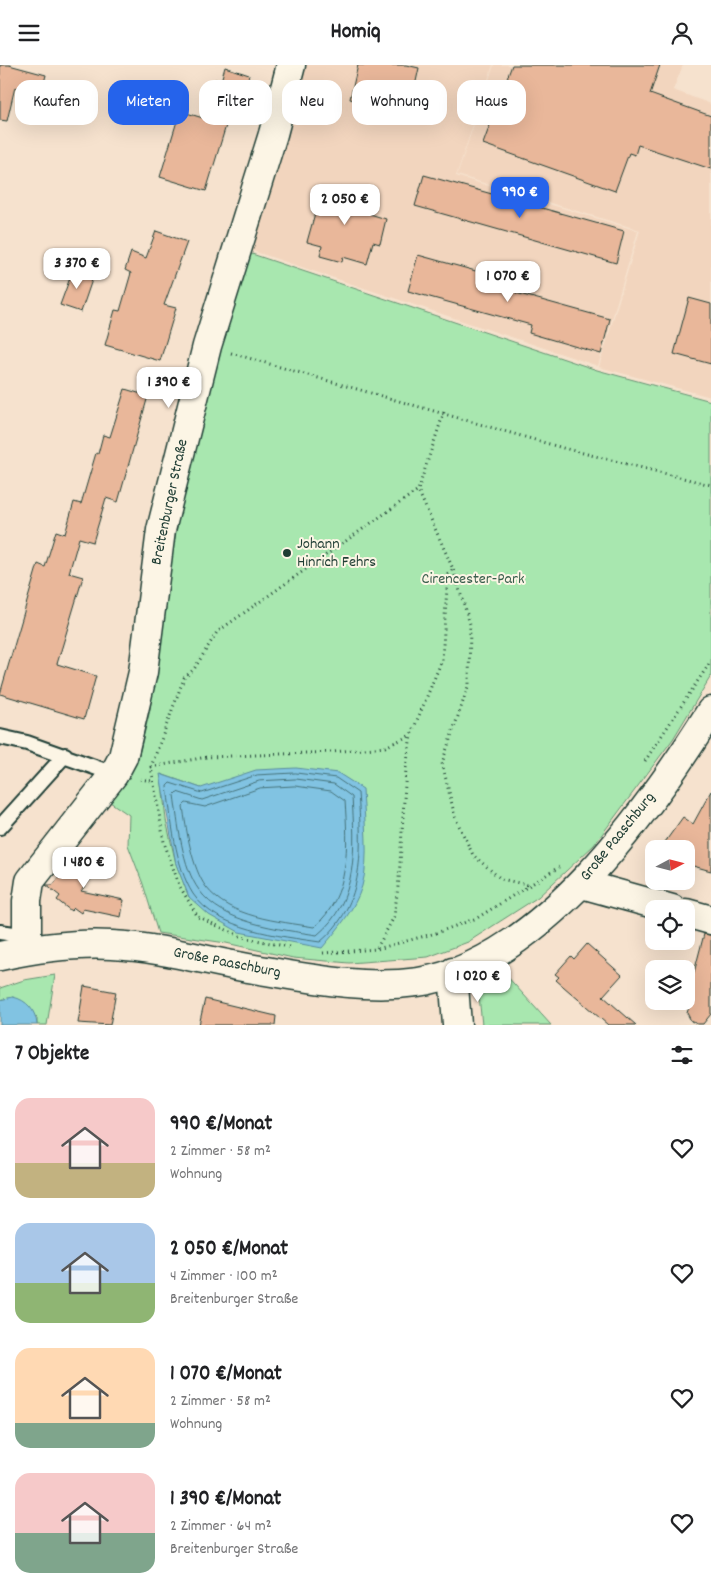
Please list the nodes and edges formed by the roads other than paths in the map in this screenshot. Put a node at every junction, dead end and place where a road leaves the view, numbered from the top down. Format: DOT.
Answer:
graph roads {
  1 [pos="291,65"];
  2 [pos="711,711"];
  3 [pos="0,737"];
  4 [pos="65,755"];
  5 [pos="114,774"];
  6 [pos="0,827"];
  7 [pos="582,883"];
  8 [pos="645,901"];
  9 [pos="695,916"];
  10 [pos="711,920"];
  11 [pos="0,932"];
  12 [pos="28,943"];
  13 [pos="0,956"];
  14 [pos="453,972"];
  15 [pos="457,1025"];
  1 -- 5 [label="street, Breitenburger Straße"];
  2 -- 7 [label="street, Große Paaschburg"];
  3 -- 4 [label="lane"];
  4 -- 5 [label="lane"];
  4 -- 6 [label="lane"];
  5 -- 12 [label="street, Breitenburger Straße"];
  7 -- 8 [label="street"];
  7 -- 14 [label="street, Große Paaschburg"];
  9 -- 10 [label="street"];
  11 -- 12 [label="lane"];
  12 -- 13 [label="street, Große Paaschburg"];
  12 -- 14 [label="street, Große Paaschburg"];
  14 -- 15 [label="street"];
}
